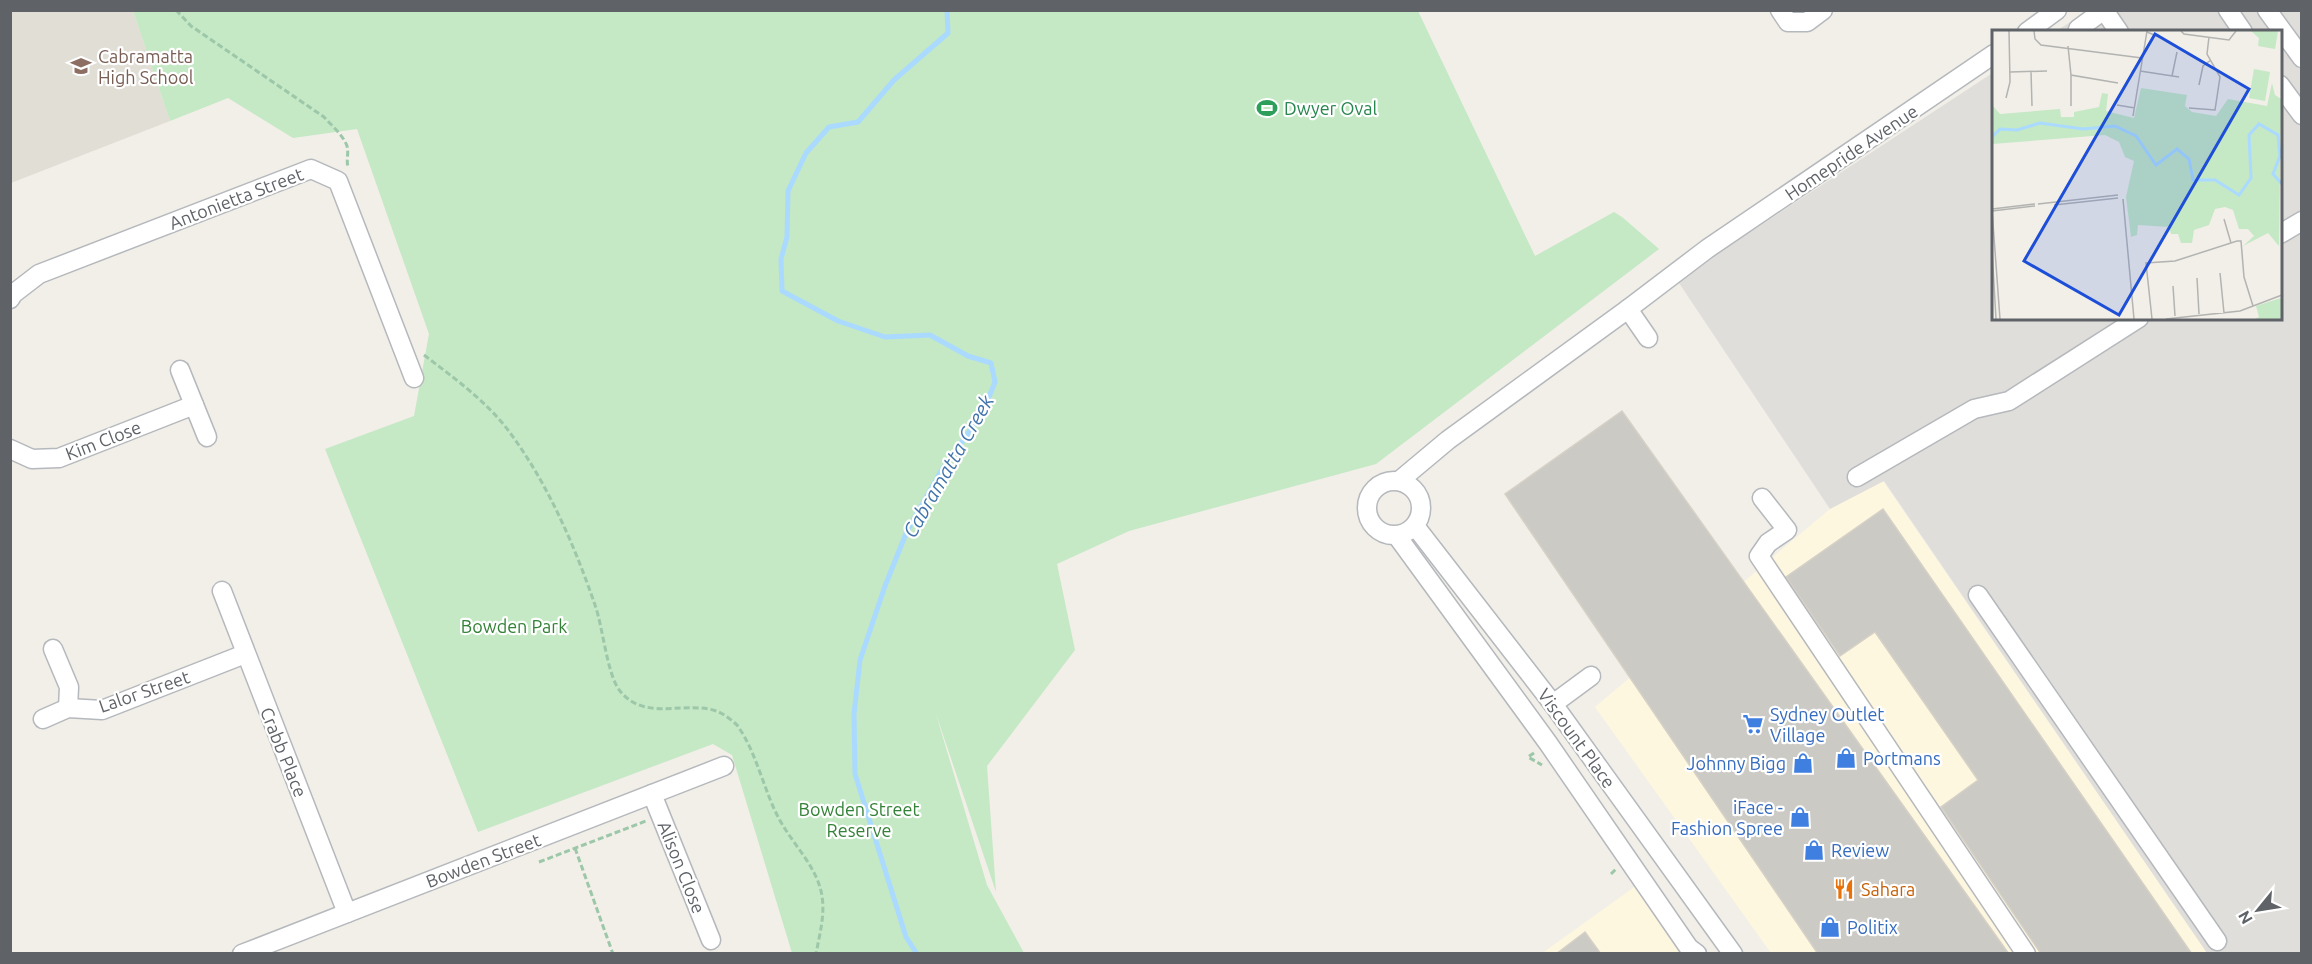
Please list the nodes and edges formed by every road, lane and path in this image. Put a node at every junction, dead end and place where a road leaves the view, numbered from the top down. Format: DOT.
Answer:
graph roads {
  1 [pos="1780,10"];
  2 [pos="1823,10"];
  3 [pos="2057,10"];
  4 [pos="2065,10"];
  5 [pos="2228,10"];
  6 [pos="2267,10"];
  7 [pos="2030,30"];
  8 [pos="2079,30"];
  9 [pos="2118,30"];
  10 [pos="2241,30"];
  11 [pos="2281,30"];
  12 [pos="2282,31"];
  13 [pos="1992,55"];
  14 [pos="2301,58"];
  15 [pos="2282,88"];
  16 [pos="2301,114"];
  17 [pos="2301,221"];
  18 [pos="2282,233"];
  19 [pos="10,299"];
  20 [pos="1628,309"];
  21 [pos="2136,320"];
  22 [pos="1648,338"];
  23 [pos="416,349"];
  24 [pos="180,370"];
  25 [pos="414,378"];
  26 [pos="194,405"];
  27 [pos="207,437"];
  28 [pos="10,448"];
  29 [pos="1857,477"];
  30 [pos="1399,481"];
  31 [pos="1762,498"];
  32 [pos="1415,526"];
  33 [pos="1397,536"];
  34 [pos="222,591"];
  35 [pos="1978,595"];
  36 [pos="53,649"];
  37 [pos="245,654"];
  38 [pos="1591,676"];
  39 [pos="1553,704"];
  40 [pos="68,708"];
  41 [pos="43,719"];
  42 [pos="724,766"];
  43 [pos="652,794"];
  44 [pos="661,815"];
  45 [pos="575,848"];
  46 [pos="539,862"];
  47 [pos="347,913"];
  48 [pos="711,940"];
  49 [pos="2217,941"];
  50 [pos="242,954"];
  51 [pos="613,954"];
  52 [pos="816,954"];
  53 [pos="1697,954"];
  54 [pos="1733,954"];
  55 [pos="2026,954"];
  1 -- 2 [label="street"];
  3 -- 7 [label="street"];
  4 -- 8 [label="street"];
  5 -- 10 [label="street"];
  6 -- 11 [label="street"];
  8 -- 9 [label="street"];
  12 -- 14 [label="street"];
  13 -- 20 [label="street, Homepride Avenue"];
  15 -- 16 [label="street"];
  17 -- 18 [label="street"];
  19 -- 25 [label="street, Antonietta Street"];
  20 -- 22 [label="street"];
  20 -- 30 [label="street"];
  21 -- 29 [label="street"];
  23 -- 52 [label="path"];
  24 -- 26 [label="street"];
  26 -- 27 [label="street"];
  26 -- 28 [label="street, Kim Close"];
  30 -- 32 [label="street"];
  30 -- 33 [label="street"];
  31 -- 55 [label="street"];
  32 -- 33 [label="street"];
  32 -- 39 [label="street, Viscount Place"];
  33 -- 53 [label="street, Viscount Place"];
  34 -- 37 [label="street, Crabb Place"];
  35 -- 49 [label="street"];
  36 -- 40 [label="street"];
  37 -- 40 [label="street, Lalor Street"];
  37 -- 47 [label="street, Crabb Place"];
  38 -- 39 [label="street"];
  39 -- 54 [label="street, Viscount Place"];
  40 -- 41 [label="street, Lalor Street"];
  42 -- 43 [label="street, Bowden Street"];
  43 -- 44 [label="street, Alison Close"];
  43 -- 47 [label="street, Bowden Street"];
  44 -- 45 [label="path"];
  44 -- 48 [label="street, Alison Close"];
  45 -- 46 [label="path"];
  45 -- 51 [label="path"];
  47 -- 50 [label="street, Bowden Street"];
}
